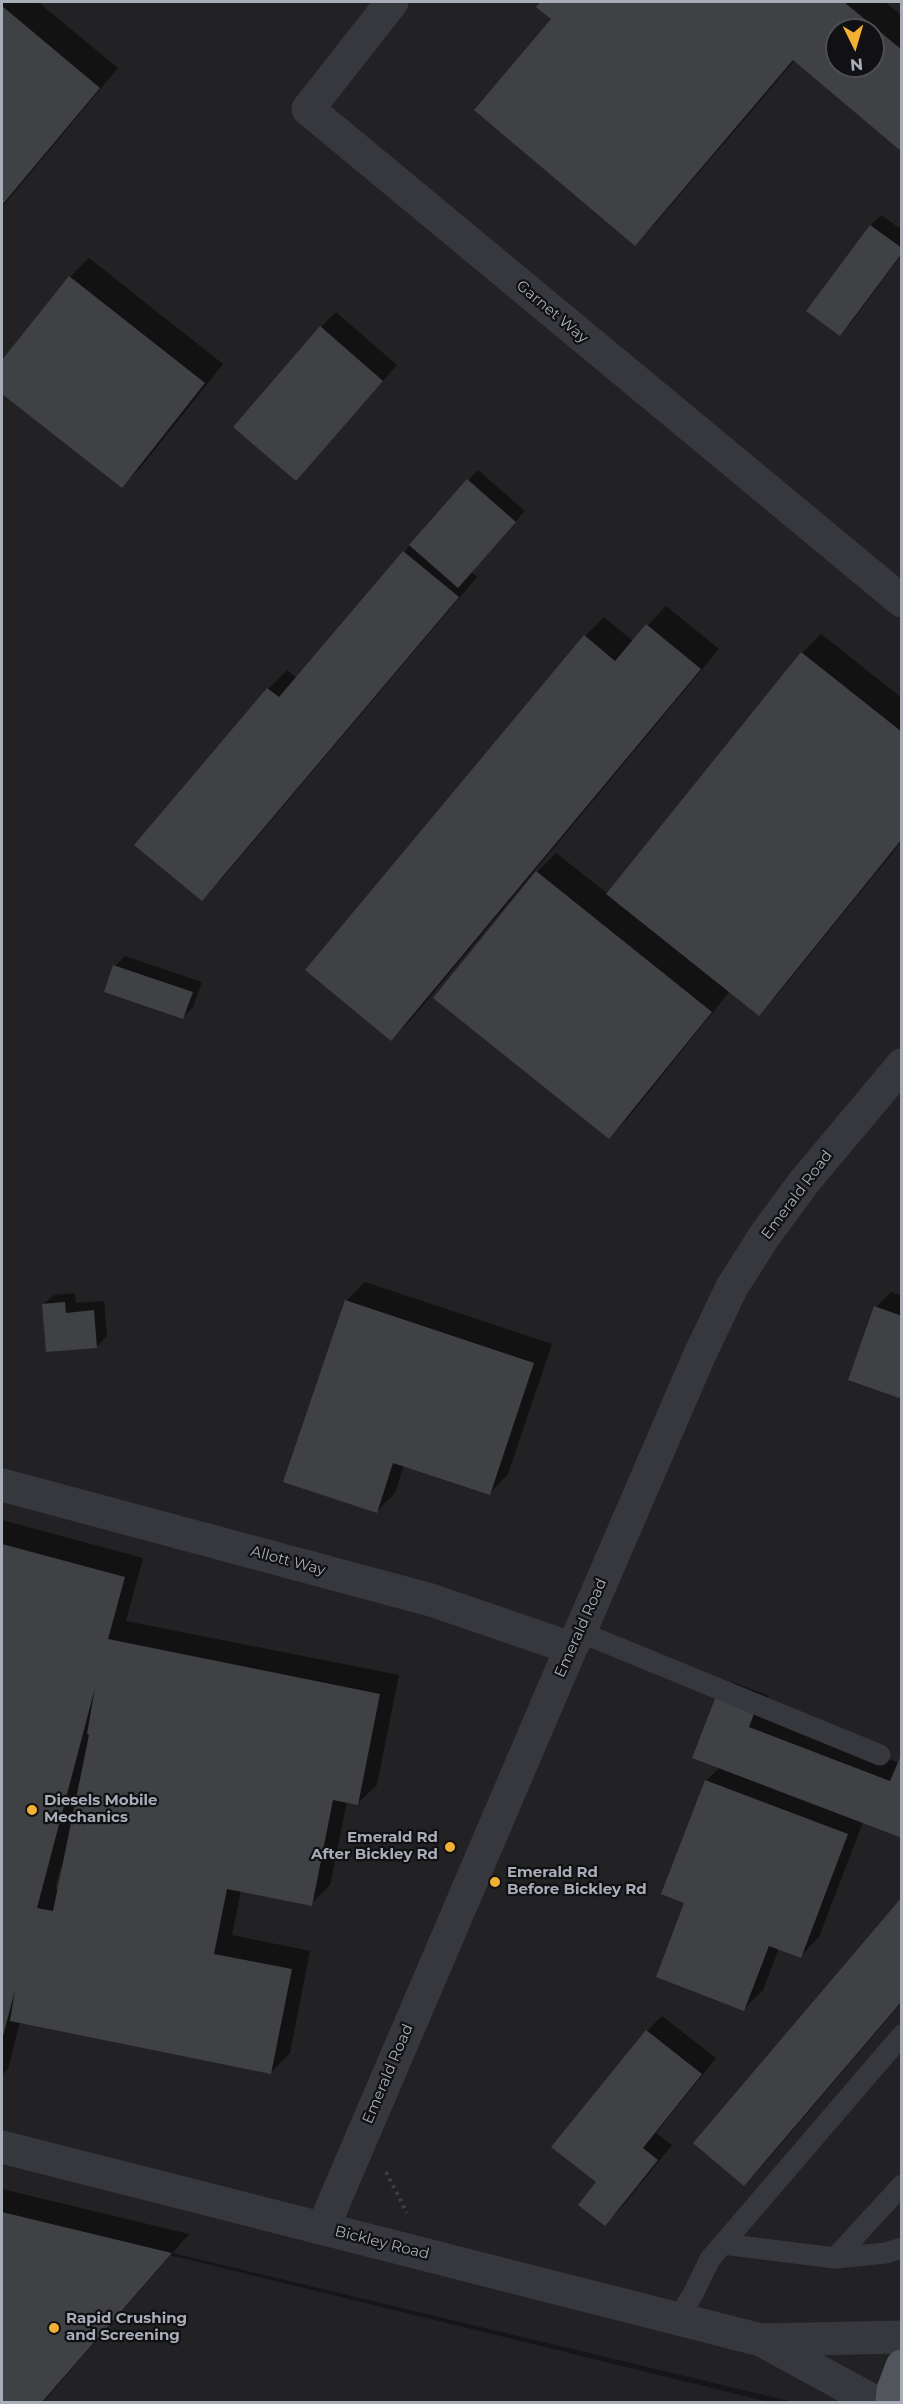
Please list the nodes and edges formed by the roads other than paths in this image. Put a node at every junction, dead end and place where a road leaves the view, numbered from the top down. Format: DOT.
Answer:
graph roads {
  1 [pos="392,2"];
  2 [pos="902,602"];
  3 [pos="902,1065"];
  4 [pos="2,1485"];
  5 [pos="576,1640"];
  6 [pos="880,1755"];
  7 [pos="902,2035"];
  8 [pos="2,2147"];
  9 [pos="902,2185"];
  10 [pos="323,2228"];
  11 [pos="723,2244"];
  12 [pos="902,2248"];
  13 [pos="835,2258"];
  14 [pos="678,2318"];
  15 [pos="902,2337"];
  16 [pos="761,2340"];
  17 [pos="902,2366"];
  18 [pos="876,2403"];
  19 [pos="892,2403"];
  1 -- 2 [label="street, Garnet Way"];
  3 -- 5 [label="street, Emerald Road"];
  4 -- 5 [label="street, Allott Way"];
  5 -- 6 [label="lane"];
  5 -- 10 [label="street, Emerald Road"];
  7 -- 11 [label="lane"];
  8 -- 10 [label="street, Bickley Road"];
  9 -- 13 [label="lane"];
  10 -- 14 [label="street, Bickley Road"];
  11 -- 13 [label="lane"];
  11 -- 14 [label="lane"];
  12 -- 13 [label="lane"];
  14 -- 16 [label="street, Bickley Road"];
  15 -- 16 [label="street, Bickley Road"];
  16 -- 18 [label="street, Bickley Road"];
  17 -- 19 [label="main road"];
}
